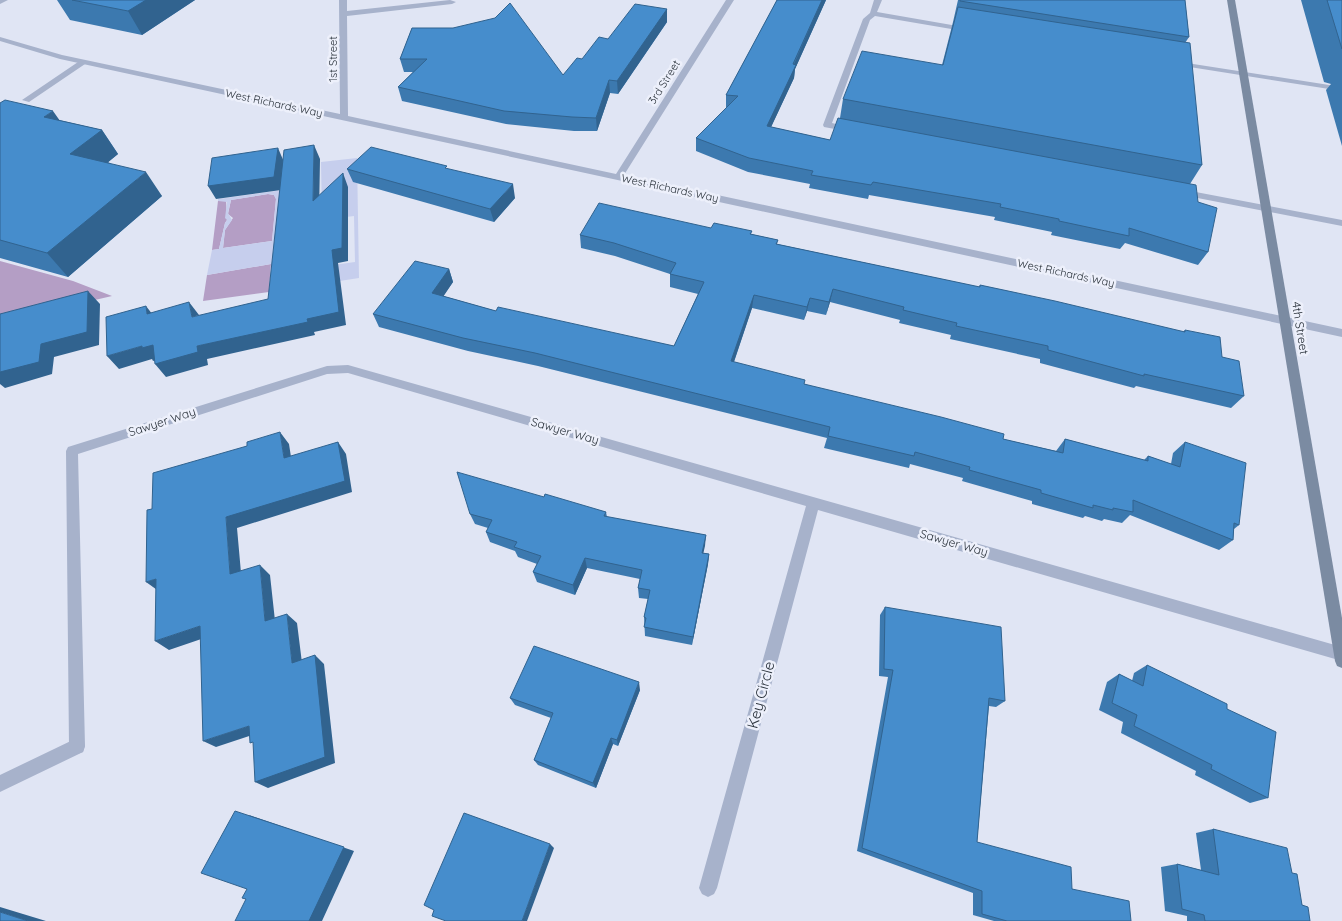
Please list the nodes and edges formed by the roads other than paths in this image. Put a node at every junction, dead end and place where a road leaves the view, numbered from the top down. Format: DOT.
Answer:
graph roads {
  1 [pos="4,0"];
  2 [pos="344,0"];
  3 [pos="730,0"];
  4 [pos="878,0"];
  5 [pos="1231,0"];
  6 [pos="0,2"];
  7 [pos="452,2"];
  8 [pos="344,14"];
  9 [pos="873,14"];
  10 [pos="980,31"];
  11 [pos="0,39"];
  12 [pos="1165,61"];
  13 [pos="84,62"];
  14 [pos="1244,74"];
  15 [pos="1342,89"];
  16 [pos="26,100"];
  17 [pos="344,118"];
  18 [pos="856,130"];
  19 [pos="618,177"];
  20 [pos="1171,190"];
  21 [pos="1266,209"];
  22 [pos="1342,223"];
  23 [pos="1285,320"];
  24 [pos="1342,333"];
  25 [pos="814,502"];
  26 [pos="1342,656"];
  27 [pos="0,784"];
  28 [pos="708,888"];
  1 -- 6 [label="street"];
  2 -- 8 [label="street, 1st Street"];
  3 -- 19 [label="street, 3rd Street"];
  4 -- 9 [label="street"];
  5 -- 14 [label="street, 4th Street"];
  7 -- 8 [label="street"];
  8 -- 17 [label="street, 1st Street"];
  9 -- 10 [label="street"];
  9 -- 18 [label="street"];
  11 -- 13 [label="street, West Richards Way"];
  12 -- 14 [label="street"];
  13 -- 16 [label="street"];
  13 -- 17 [label="street, West Richards Way"];
  14 -- 15 [label="street"];
  14 -- 21 [label="street, 4th Street"];
  17 -- 19 [label="street, West Richards Way"];
  19 -- 23 [label="street, West Richards Way"];
  20 -- 21 [label="street"];
  21 -- 22 [label="street"];
  21 -- 23 [label="street, 4th Street"];
  23 -- 24 [label="street, West Richards Way"];
  23 -- 26 [label="street, 4th Street"];
  25 -- 26 [label="street, Sawyer Way"];
  25 -- 27 [label="street, Sawyer Way"];
  25 -- 28 [label="street, Key Circle"];
}
